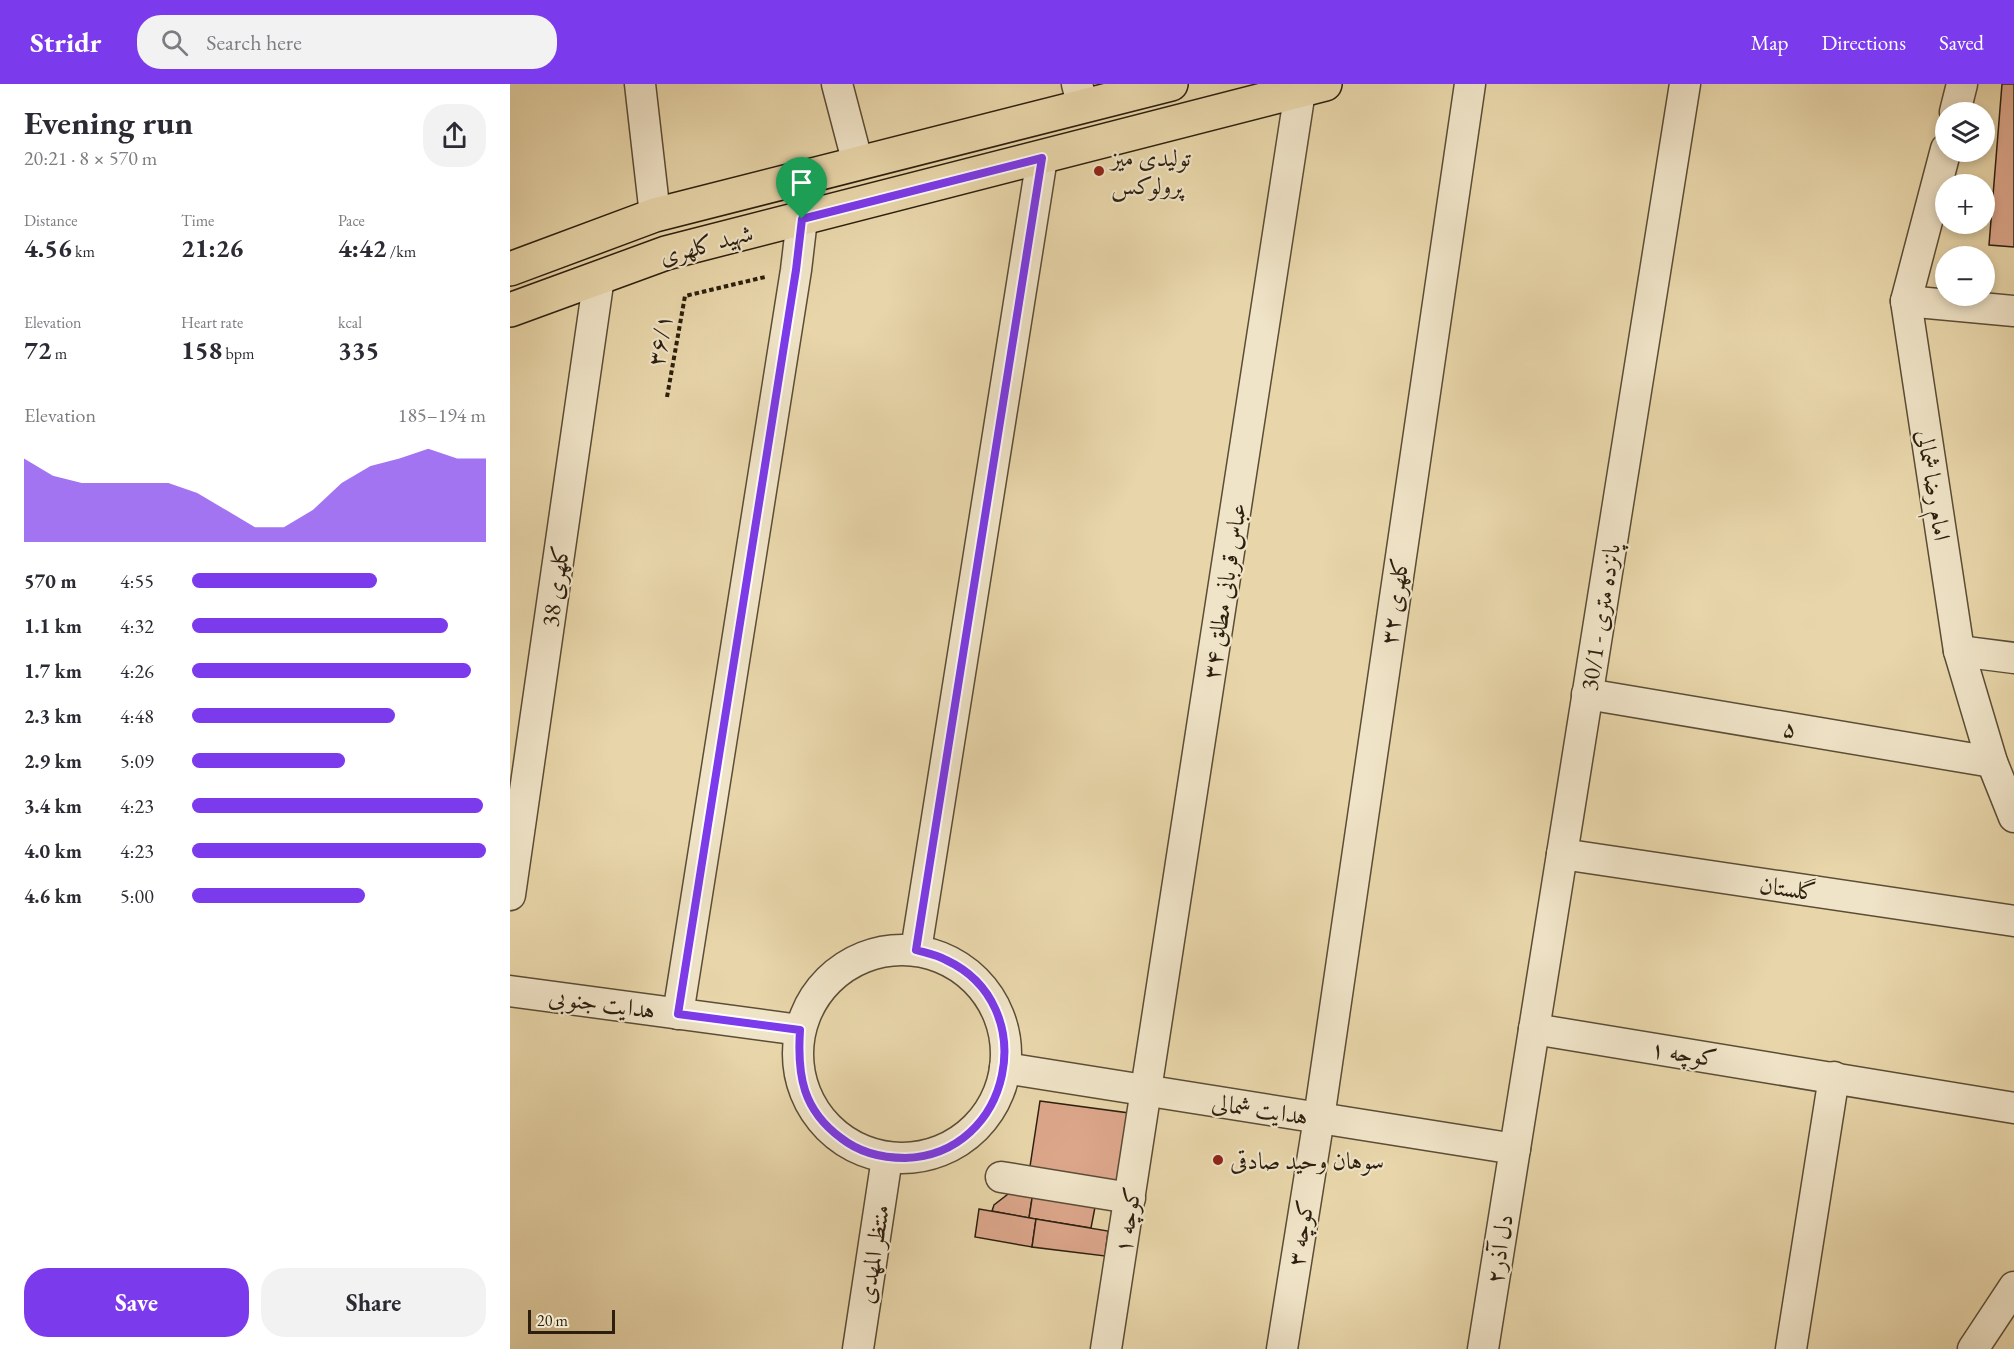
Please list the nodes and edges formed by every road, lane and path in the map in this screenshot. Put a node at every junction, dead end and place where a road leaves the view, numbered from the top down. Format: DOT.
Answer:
graph roads {
  1 [pos="640,84"];
  2 [pos="837,84"];
  3 [pos="1171,84"];
  4 [pos="1470,84"];
  5 [pos="1685,84"];
  6 [pos="1962,84"];
  7 [pos="1312,87"];
  8 [pos="1080,96"];
  9 [pos="1958,102"];
  10 [pos="1042,158"];
  11 [pos="1943,162"];
  12 [pos="858,164"];
  13 [pos="655,215"];
  14 [pos="802,219"];
  15 [pos="510,269"];
  16 [pos="796,270"];
  17 [pos="599,277"];
  18 [pos="1906,301"];
  19 [pos="510,310"];
  20 [pos="2014,311"];
  21 [pos="667,397"];
  22 [pos="1959,651"];
  23 [pos="2014,658"];
  24 [pos="1587,694"];
  25 [pos="1992,762"];
  26 [pos="2014,817"];
  27 [pos="1562,854"];
  28 [pos="510,895"];
  29 [pos="2014,921"];
  30 [pos="916,950"];
  31 [pos="510,991"];
  32 [pos="678,1014"];
  33 [pos="1534,1029"];
  34 [pos="800,1030"];
  35 [pos="1005,1068"];
  36 [pos="1834,1077"];
  37 [pos="1148,1090"];
  38 [pos="2014,1108"];
  39 [pos="1319,1118"];
  40 [pos="1515,1149"];
  41 [pos="887,1158"];
  42 [pos="1001,1177"];
  43 [pos="1130,1198"];
  44 [pos="2014,1287"];
  45 [pos="858,1349"];
  46 [pos="1106,1349"];
  47 [pos="1282,1349"];
  48 [pos="1483,1349"];
  49 [pos="1791,1349"];
  50 [pos="1973,1349"];
  1 -- 13 [label="street"];
  2 -- 12 [label="street"];
  3 -- 8 [label="main road, شهید کلهری"];
  4 -- 39 [label="street, کلهری ۳۲"];
  5 -- 24 [label="street, 30/1 - پانزده متری"];
  6 -- 9 [label="street"];
  7 -- 10 [label="main road, شهید کلهری"];
  7 -- 37 [label="street, عباس قربانی مطلق ۳۴"];
  8 -- 12 [label="main road, شهید کلهری"];
  10 -- 14 [label="main road, شهید کلهری"];
  10 -- 30 [label="street"];
  11 -- 18 [label="street, امام رضا شمالی"];
  12 -- 13 [label="main road, شهید کلهری"];
  13 -- 15 [label="main road, شهید کلهری"];
  14 -- 16 [label="street"];
  14 -- 17 [label="main road, شهید کلهری"];
  16 -- 21 [label="path, ۳۶/۱"];
  16 -- 32 [label="street"];
  17 -- 19 [label="main road, شهید کلهری"];
  17 -- 28 [label="street, کلهری 38"];
  18 -- 20 [label="street"];
  18 -- 22 [label="street, امام رضا شمالی"];
  22 -- 23 [label="street"];
  22 -- 25 [label="street, امام رضا شمالی"];
  24 -- 25 [label="street, ۵"];
  24 -- 27 [label="street, 30/1 - پانزده متری"];
  25 -- 26 [label="street, امام رضا شمالی"];
  27 -- 29 [label="street, گلستان"];
  27 -- 33 [label="street, 30/1 - پانزده متری"];
  30 -- 34 [label="street"];
  30 -- 35 [label="street"];
  31 -- 32 [label="street, هدایت جنوبی"];
  32 -- 34 [label="street, هدایت جنوبی"];
  33 -- 36 [label="street, کوچه ۱"];
  33 -- 40 [label="street, 30/1 - پانزده متری"];
  34 -- 41 [label="street"];
  35 -- 37 [label="street, هدایت شمالی"];
  35 -- 41 [label="street"];
  36 -- 38 [label="street, کوچه ۱"];
  36 -- 49 [label="street"];
  37 -- 39 [label="street, هدایت شمالی"];
  37 -- 43 [label="street, کوچه ۱"];
  39 -- 40 [label="street, هدایت شمالی"];
  39 -- 47 [label="street, کوچه ۳"];
  40 -- 48 [label="street, دل آذر۲"];
  41 -- 45 [label="street, منتظر المهدی"];
  42 -- 43 [label="street"];
  43 -- 46 [label="street, کوچه ۱"];
  44 -- 50 [label="street"];
}
